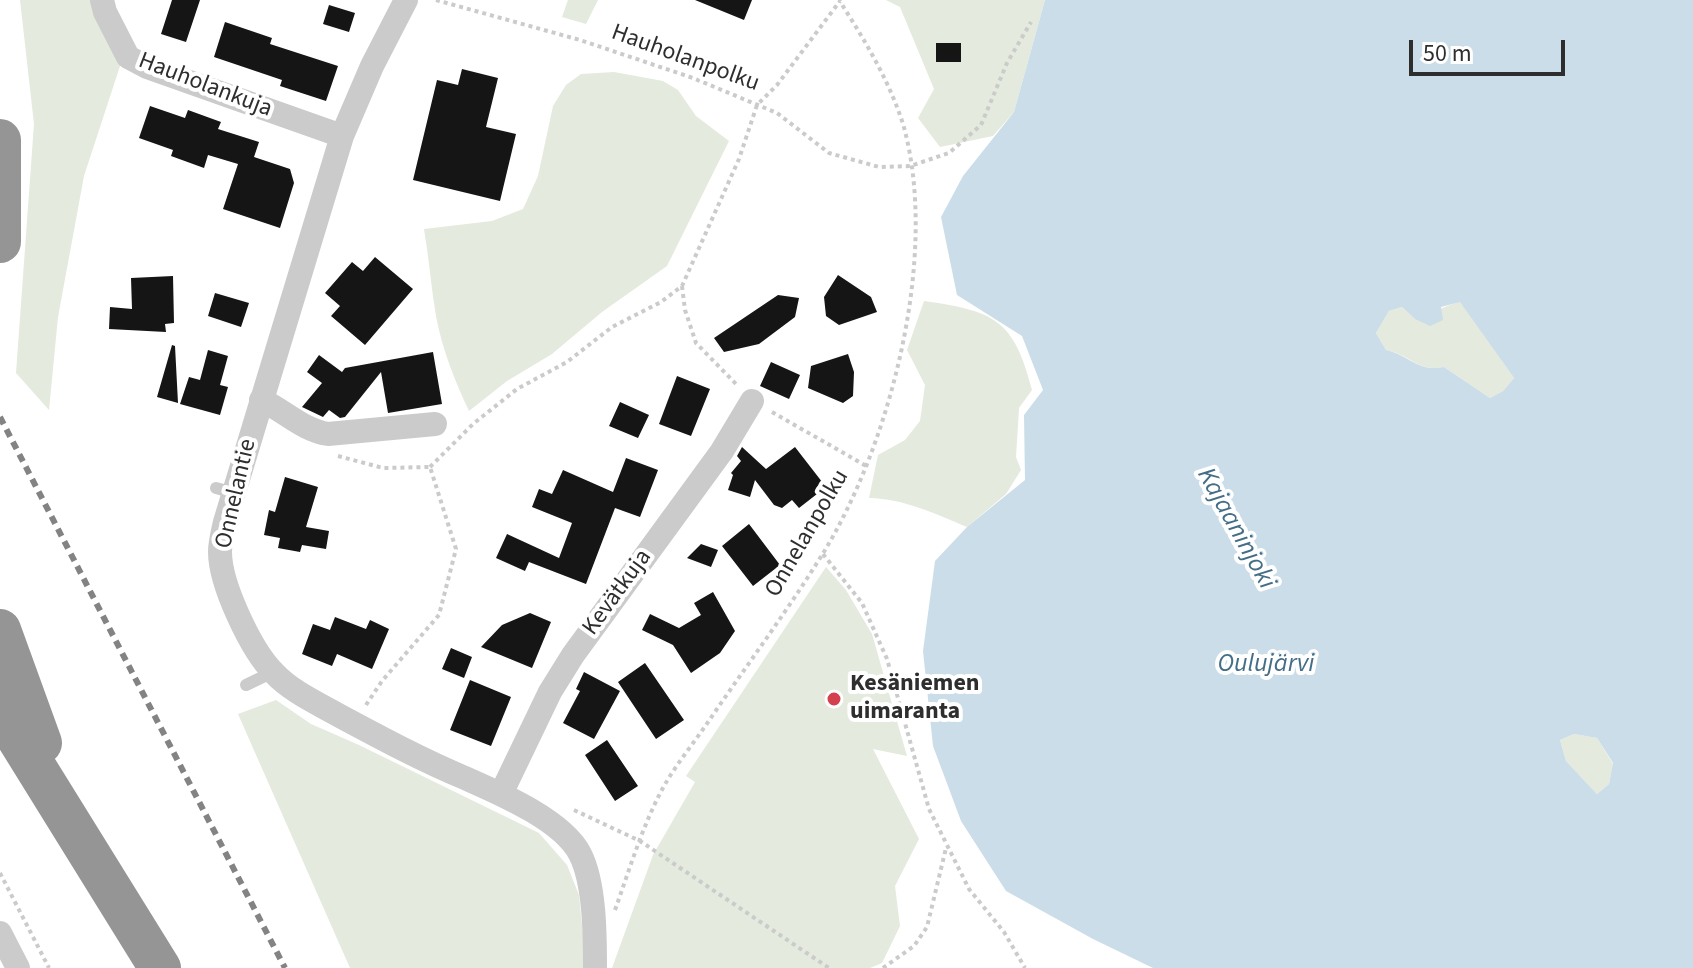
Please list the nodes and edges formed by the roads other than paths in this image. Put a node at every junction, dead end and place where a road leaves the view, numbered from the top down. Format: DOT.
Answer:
graph roads {
  1 [pos="102,0"];
  2 [pos="406,0"];
  3 [pos="342,136"];
  4 [pos="0,140"];
  5 [pos="0,242"];
  6 [pos="261,400"];
  7 [pos="752,401"];
  8 [pos="435,424"];
  9 [pos="0,630"];
  10 [pos="273,672"];
  11 [pos="246,685"];
  12 [pos="0,710"];
  13 [pos="501,794"];
  14 [pos="69,820"];
  15 [pos="0,933"];
  16 [pos="18,968"];
  17 [pos="160,968"];
  18 [pos="595,968"];
  1 -- 3 [label="street, Hauholankuja"];
  2 -- 3 [label="street, Onnelantie"];
  3 -- 6 [label="street, Onnelantie"];
  4 -- 5 [label="highway"];
  6 -- 8 [label="street"];
  6 -- 10 [label="street, Onnelantie"];
  7 -- 13 [label="street, Kevätkuja"];
  9 -- 14 [label="highway"];
  10 -- 11 [label="lane"];
  10 -- 13 [label="street, Onnelantie"];
  12 -- 14 [label="highway"];
  13 -- 18 [label="street, Onnelantie"];
  14 -- 17 [label="highway"];
  15 -- 16 [label="street"];
}
